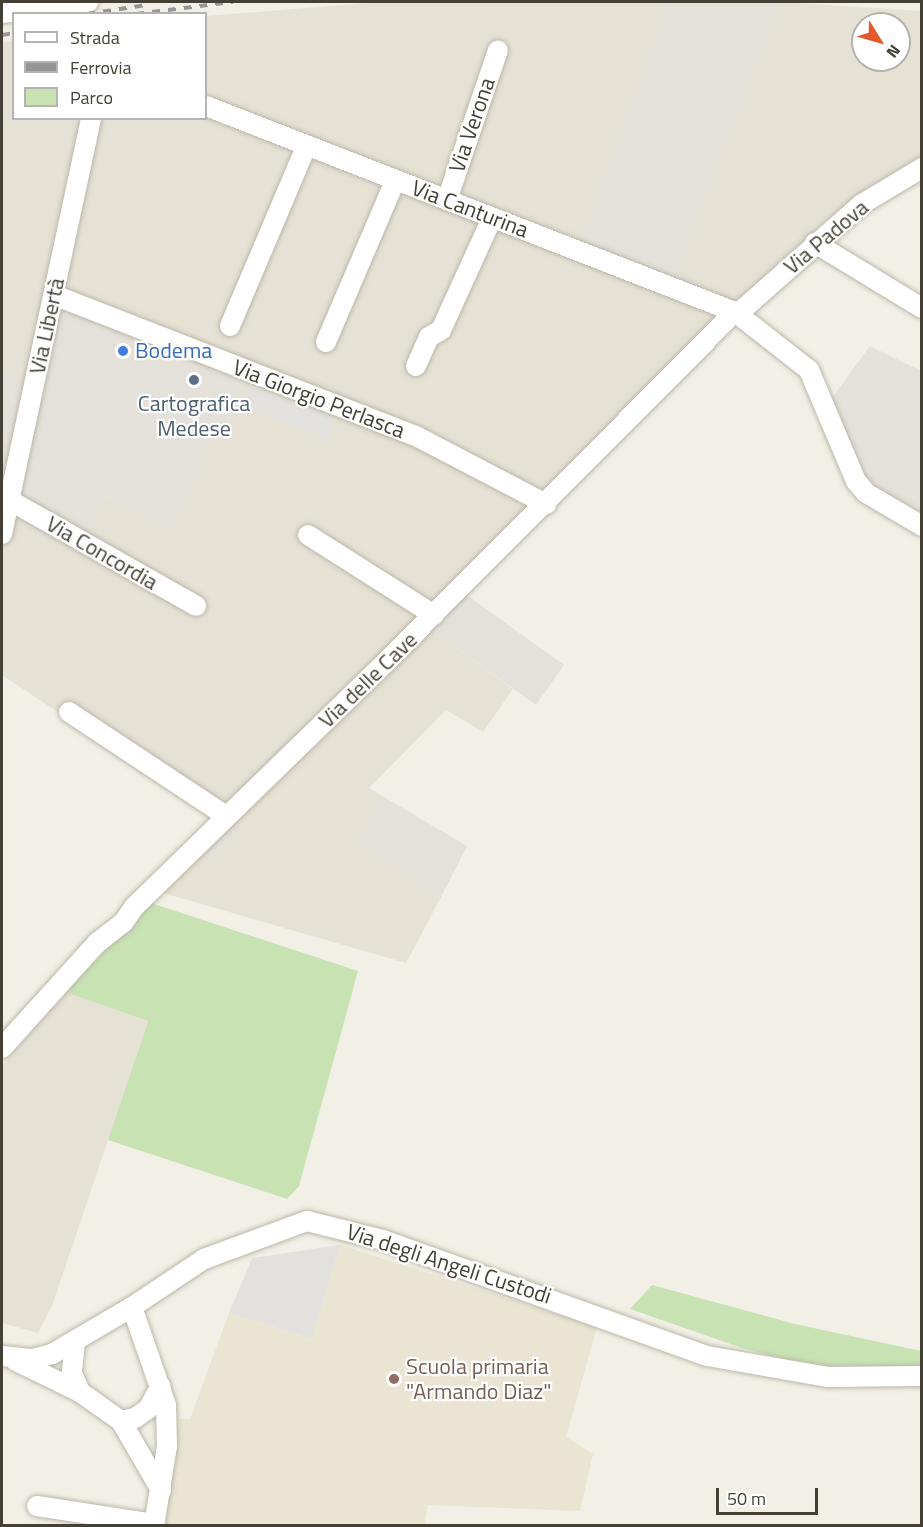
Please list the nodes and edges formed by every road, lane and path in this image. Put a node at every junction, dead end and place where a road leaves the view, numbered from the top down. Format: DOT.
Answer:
graph roads {
  1 [pos="88,2"];
  2 [pos="16,12"];
  3 [pos="498,50"];
  4 [pos="207,106"];
  5 [pos="91,120"];
  6 [pos="306,147"];
  7 [pos="921,168"];
  8 [pos="395,181"];
  9 [pos="447,200"];
  10 [pos="492,218"];
  11 [pos="815,243"];
  12 [pos="54,295"];
  13 [pos="921,308"];
  14 [pos="735,312"];
  15 [pos="230,326"];
  16 [pos="326,342"];
  17 [pos="416,366"];
  18 [pos="9,500"];
  19 [pos="546,504"];
  20 [pos="921,526"];
  21 [pos="2,534"];
  22 [pos="308,535"];
  23 [pos="196,606"];
  24 [pos="434,615"];
  25 [pos="69,712"];
  26 [pos="226,816"];
  27 [pos="2,1048"];
  28 [pos="132,1308"];
  29 [pos="75,1342"];
  30 [pos="8,1358"];
  31 [pos="921,1376"];
  32 [pos="161,1386"];
  33 [pos="80,1392"];
  34 [pos="121,1420"];
  35 [pos="161,1490"];
  36 [pos="37,1506"];
  37 [pos="154,1525"];
  1 -- 2 [label="street"];
  3 -- 9 [label="street, Via Verona"];
  4 -- 6 [label="street, Via Canturina"];
  5 -- 12 [label="street, Via Libertà"];
  6 -- 8 [label="street, Via Canturina"];
  6 -- 15 [label="street"];
  7 -- 11 [label="street, Via Padova"];
  8 -- 9 [label="street, Via Canturina"];
  8 -- 16 [label="street"];
  9 -- 10 [label="street, Via Canturina"];
  10 -- 14 [label="street, Via Canturina"];
  10 -- 17 [label="street"];
  11 -- 13 [label="street"];
  11 -- 14 [label="street, Via Padova"];
  12 -- 18 [label="street, Via Libertà"];
  12 -- 19 [label="street, Via Giorgio Perlasca"];
  14 -- 19 [label="street, Via delle Cave"];
  14 -- 20 [label="street, Via Canturina"];
  18 -- 21 [label="street, Via Libertà"];
  18 -- 23 [label="street, Via Concordia"];
  19 -- 24 [label="street, Via delle Cave"];
  22 -- 24 [label="street"];
  24 -- 26 [label="street, Via delle Cave"];
  25 -- 26 [label="street"];
  26 -- 27 [label="street, Via delle Cave"];
  28 -- 29 [label="street, Via degli Angeli Custodi"];
  28 -- 31 [label="street, Via degli Angeli Custodi"];
  28 -- 32 [label="street"];
  29 -- 30 [label="street, Via degli Angeli Custodi"];
  29 -- 33 [label="street"];
  30 -- 33 [label="street"];
  32 -- 34 [label="street"];
  32 -- 35 [label="street"];
  33 -- 34 [label="street"];
  34 -- 35 [label="street"];
  35 -- 37 [label="street"];
  36 -- 37 [label="street"];
}
